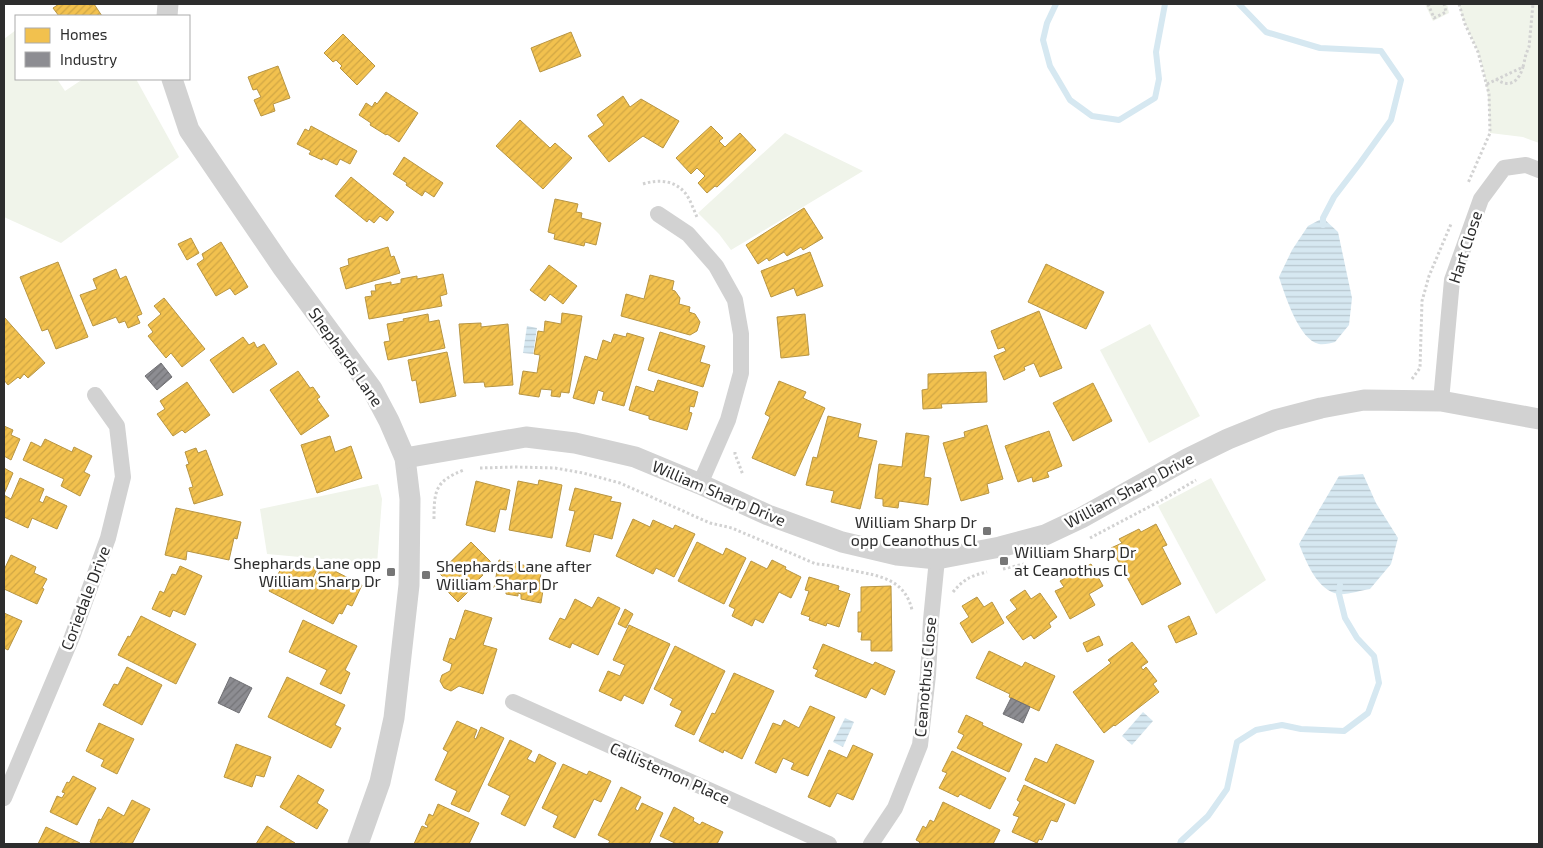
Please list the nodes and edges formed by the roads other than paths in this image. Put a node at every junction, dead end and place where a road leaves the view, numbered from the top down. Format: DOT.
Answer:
graph roads {
  1 [pos="172,80"];
  2 [pos="1539,170"];
  3 [pos="658,214"];
  4 [pos="95,395"];
  5 [pos="1441,401"];
  6 [pos="1539,419"];
  7 [pos="405,458"];
  8 [pos="700,484"];
  9 [pos="937,559"];
  10 [pos="512,702"];
  11 [pos="4,798"];
  12 [pos="358,844"];
  13 [pos="828,844"];
  14 [pos="872,844"];
  1 -- 7 [label="street, Shephards Lane"];
  2 -- 5 [label="street, Hart Close"];
  3 -- 8 [label="street"];
  4 -- 11 [label="street, Coriedale Drive"];
  5 -- 6 [label="street, William Sharp Drive"];
  5 -- 9 [label="street, William Sharp Drive"];
  7 -- 8 [label="street, William Sharp Drive"];
  7 -- 12 [label="street, Shephards Lane"];
  8 -- 9 [label="street, William Sharp Drive"];
  9 -- 14 [label="street, Ceanothus Close"];
  10 -- 13 [label="street, Callistemon Place"];
}
